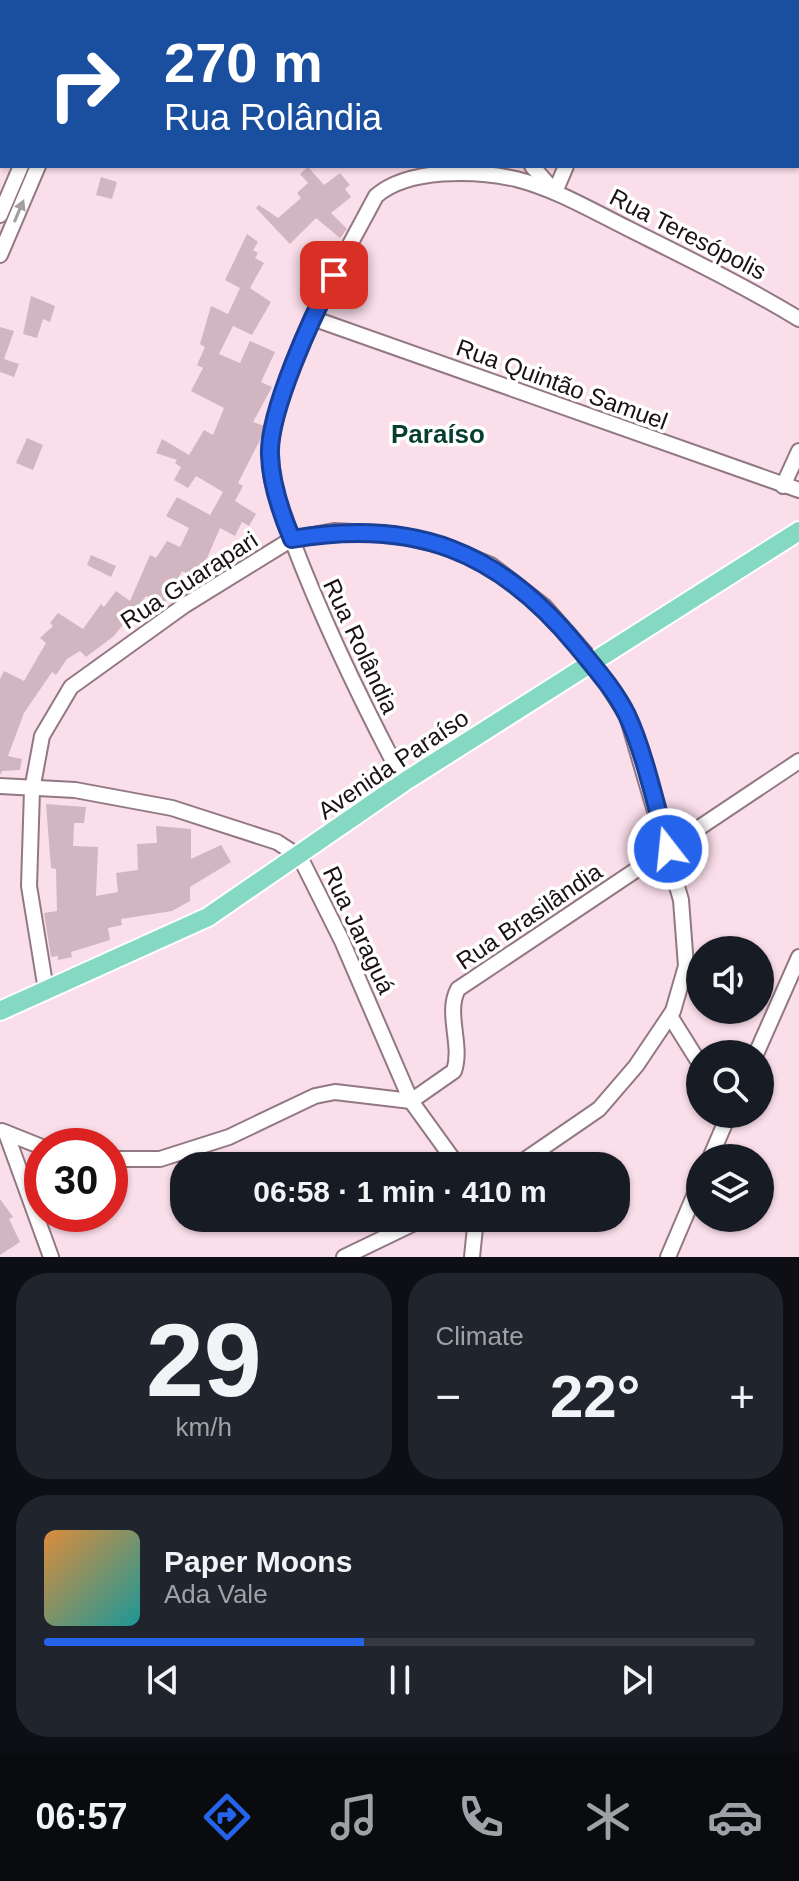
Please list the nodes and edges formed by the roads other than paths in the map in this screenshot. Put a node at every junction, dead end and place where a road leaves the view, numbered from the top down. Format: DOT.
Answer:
graph roads {
  1 [pos="20,168"];
  2 [pos="37,168"];
  3 [pos="534,168"];
  4 [pos="565,168"];
  5 [pos="497,171"];
  6 [pos="555,192"];
  7 [pos="0,215"];
  8 [pos="346,254"];
  9 [pos="0,255"];
  10 [pos="312,318"];
  11 [pos="799,319"];
  12 [pos="799,451"];
  13 [pos="783,486"];
  14 [pos="799,490"];
  15 [pos="799,531"];
  16 [pos="292,539"];
  17 [pos="593,662"];
  18 [pos="799,761"];
  19 [pos="404,782"];
  20 [pos="0,786"];
  21 [pos="32,790"];
  22 [pos="668,849"];
  23 [pos="300,857"];
  24 [pos="799,957"];
  25 [pos="46,990"];
  26 [pos="0,1011"];
  27 [pos="670,1016"];
  28 [pos="762,1040"];
  29 [pos="686,1042"];
  30 [pos="411,1101"];
  31 [pos="3,1132"];
  32 [pos="24,1140"];
  33 [pos="448,1152"];
  34 [pos="536,1152"];
  35 [pos="128,1159"];
  36 [pos="686,1215"];
  37 [pos="396,1232"];
  38 [pos="475,1232"];
  39 [pos="51,1257"];
  40 [pos="344,1257"];
  41 [pos="472,1257"];
  42 [pos="668,1257"];
  1 -- 7 [label="street"];
  9 -- 2 [label="street, one-way"];
  3 -- 6 [label="street, Rua Teresópolis"];
  4 -- 6 [label="street"];
  5 -- 6 [label="street, Rua Teresópolis"];
  5 -- 8 [label="street, Rua Teresópolis"];
  6 -- 11 [label="street, Rua Teresópolis"];
  8 -- 10 [label="street, Rua Rolândia"];
  10 -- 13 [label="street, Rua Quintão Samuel"];
  10 -- 16 [label="street, Rua Rolândia"];
  12 -- 13 [label="street"];
  13 -- 14 [label="street, Rua Quintão Samuel"];
  15 -- 17 [label="main road, Avenida Paraíso"];
  16 -- 17 [label="street, Rua Guarapari"];
  16 -- 19 [label="street, Rua Rolândia"];
  16 -- 21 [label="street, Rua Guarapari"];
  17 -- 19 [label="main road, Avenida Paraíso"];
  17 -- 22 [label="street, Rua Guarapari"];
  18 -- 22 [label="street, Rua Brasilândia"];
  19 -- 23 [label="main road, Avenida Paraíso"];
  20 -- 21 [label="street, Rua Jaraguá"];
  21 -- 23 [label="street, Rua Jaraguá"];
  21 -- 25 [label="street, Rua Guarapari"];
  22 -- 27 [label="street, Rua Guarapari"];
  22 -- 30 [label="street, Rua Brasilândia"];
  23 -- 25 [label="main road, Avenida Paraíso"];
  23 -- 30 [label="street, Rua Jaraguá"];
  24 -- 28 [label="street"];
  25 -- 26 [label="main road, Avenida Paraíso"];
  27 -- 29 [label="street"];
  27 -- 34 [label="street, Rua Guarapari"];
  30 -- 33 [label="street, Rua Jaraguá"];
  30 -- 35 [label="street"];
  31 -- 32 [label="street"];
  31 -- 39 [label="street"];
  36 -- 42 [label="street"];
  37 -- 40 [label="street"];
  38 -- 41 [label="street"];
}
